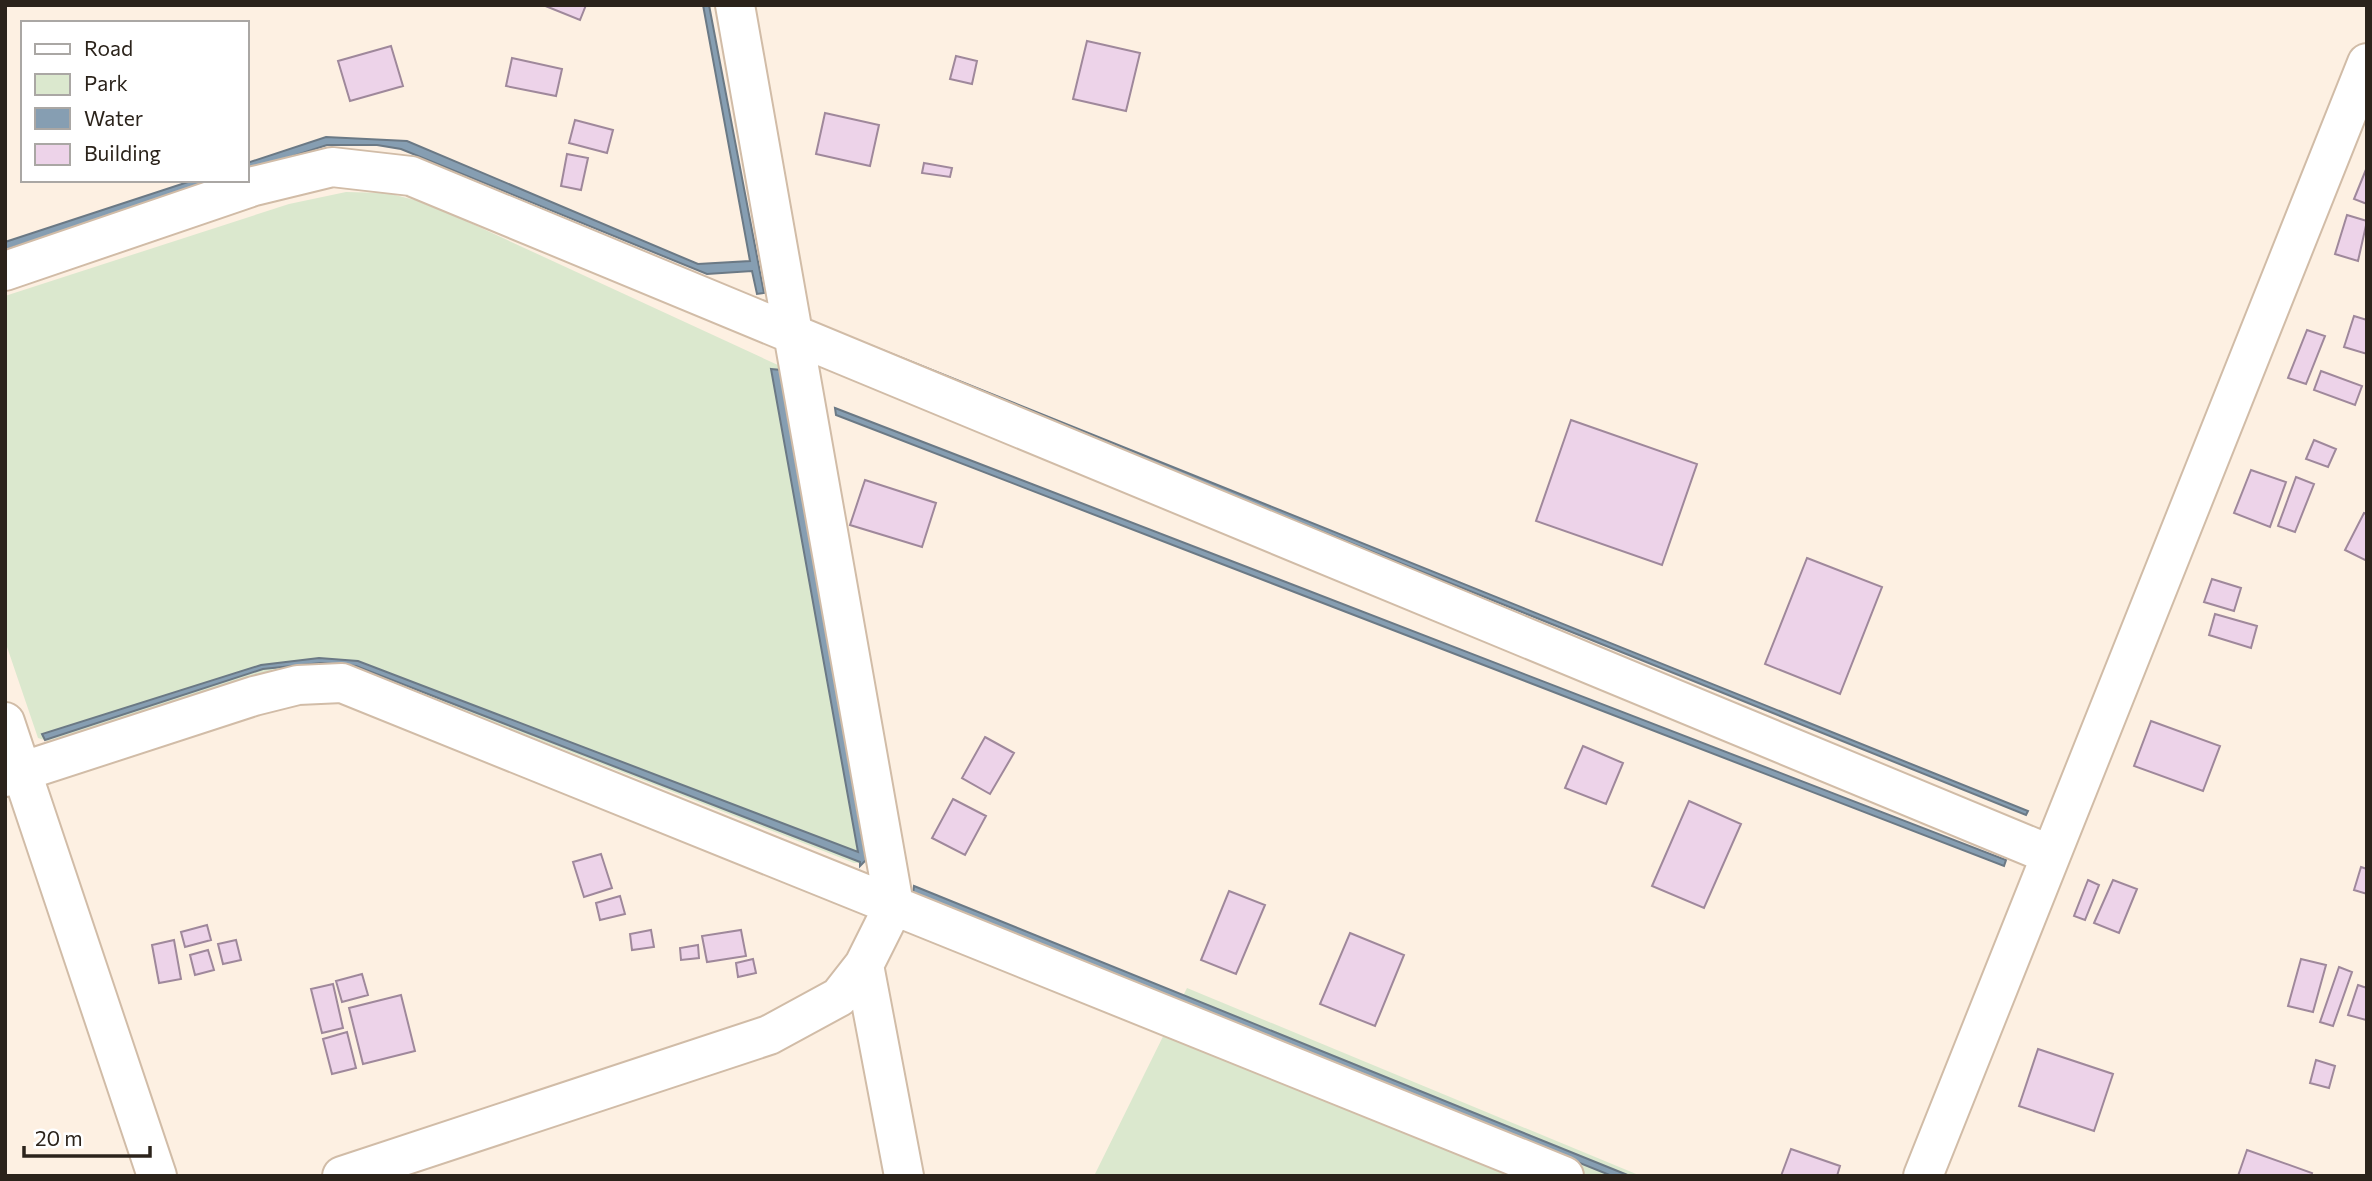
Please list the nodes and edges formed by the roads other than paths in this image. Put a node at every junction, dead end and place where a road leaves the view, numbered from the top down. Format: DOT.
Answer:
graph roads {
  1 [pos="734,5"];
  2 [pos="2367,63"];
  3 [pos="5,271"];
  4 [pos="792,334"];
  5 [pos="5,722"];
  6 [pos="13,774"];
  7 [pos="2051,855"];
  8 [pos="894,905"];
  9 [pos="864,965"];
  10 [pos="157,1176"];
  11 [pos="342,1176"];
  12 [pos="904,1176"];
  13 [pos="1564,1176"];
  14 [pos="1923,1176"];
  1 -- 4 [label="street"];
  2 -- 7 [label="street"];
  3 -- 4 [label="street"];
  4 -- 7 [label="street"];
  4 -- 8 [label="street"];
  5 -- 6 [label="street"];
  6 -- 8 [label="street"];
  6 -- 10 [label="street"];
  7 -- 14 [label="street"];
  8 -- 9 [label="street"];
  8 -- 13 [label="street"];
  9 -- 11 [label="street"];
  9 -- 12 [label="street"];
}
